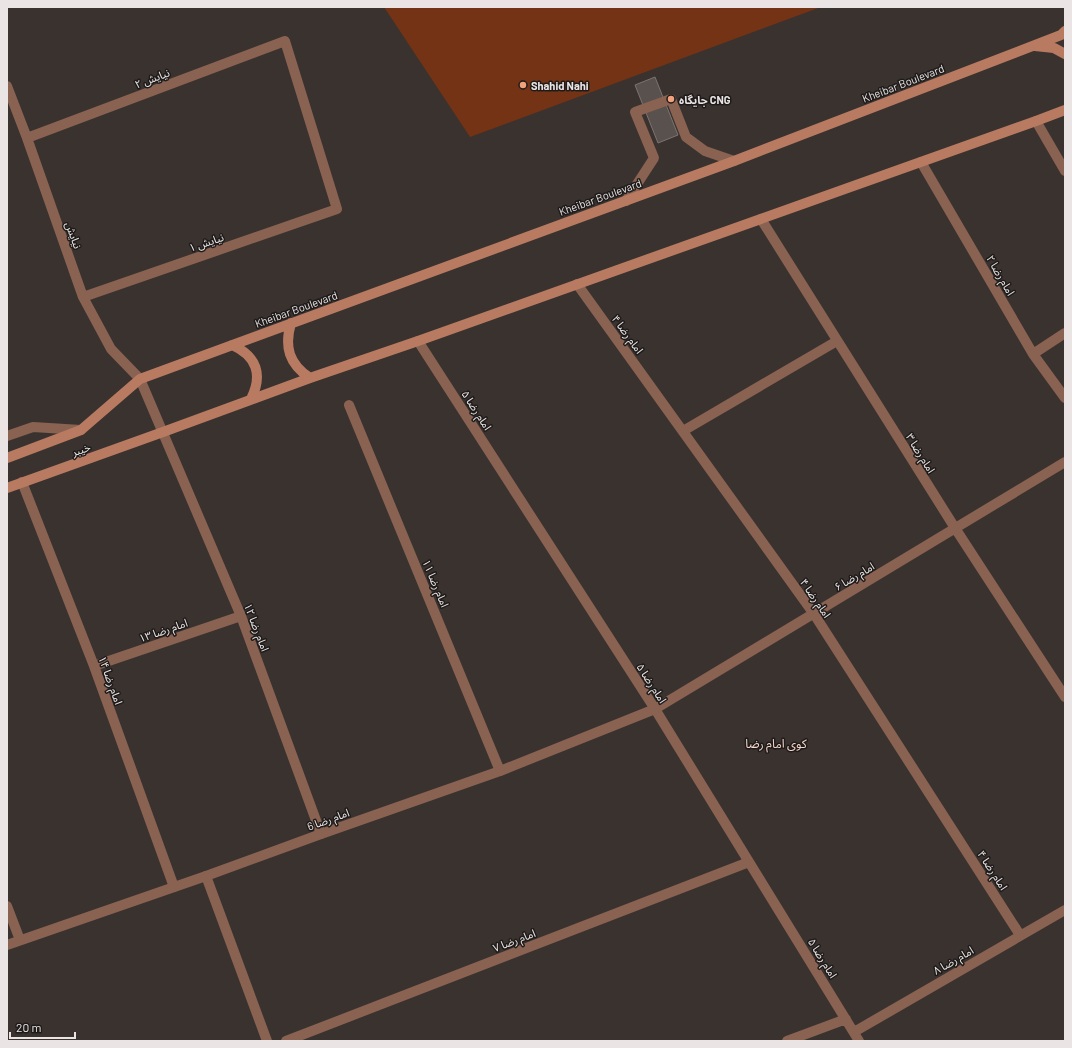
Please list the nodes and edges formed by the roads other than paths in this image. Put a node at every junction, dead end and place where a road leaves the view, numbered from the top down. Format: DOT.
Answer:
graph roads {
  1 [pos="1065,31"];
  2 [pos="1033,46"];
  3 [pos="1065,54"];
  4 [pos="7,86"];
  5 [pos="1065,110"];
  6 [pos="1036,121"];
  7 [pos="27,138"];
  8 [pos="734,161"];
  9 [pos="921,162"];
  10 [pos="1065,172"];
  11 [pos="626,201"];
  12 [pos="337,209"];
  13 [pos="761,219"];
  14 [pos="577,284"];
  15 [pos="84,297"];
  16 [pos="291,323"];
  17 [pos="1065,333"];
  18 [pos="418,341"];
  19 [pos="837,341"];
  20 [pos="232,345"];
  21 [pos="1033,354"];
  22 [pos="310,378"];
  23 [pos="140,379"];
  24 [pos="1065,398"];
  25 [pos="251,399"];
  26 [pos="348,405"];
  27 [pos="81,430"];
  28 [pos="683,431"];
  29 [pos="163,432"];
  30 [pos="7,436"];
  31 [pos="7,458"];
  32 [pos="1065,462"];
  33 [pos="22,482"];
  34 [pos="7,488"];
  35 [pos="955,528"];
  36 [pos="814,614"];
  37 [pos="241,616"];
  38 [pos="94,666"];
  39 [pos="1065,697"];
  40 [pos="655,709"];
  41 [pos="500,771"];
  42 [pos="321,834"];
  43 [pos="749,862"];
  44 [pos="206,876"];
  45 [pos="174,887"];
  46 [pos="7,906"];
  47 [pos="1065,910"];
  48 [pos="1020,935"];
  49 [pos="20,940"];
  50 [pos="7,945"];
  51 [pos="846,1019"];
  52 [pos="854,1032"];
  53 [pos="267,1041"];
  54 [pos="286,1041"];
  55 [pos="787,1041"];
  56 [pos="860,1041"];
  1 -- 2 [label="main road, Kheibar Boulevard"];
  2 -- 3 [label="main road"];
  2 -- 8 [label="main road, Kheibar Boulevard"];
  4 -- 7 [label="street, نیایش"];
  5 -- 6 [label="main road"];
  6 -- 9 [label="main road"];
  6 -- 10 [label="street"];
  7 -- 12 [label="street, نیایش ۲"];
  7 -- 15 [label="street, نیایش"];
  8 -- 11 [label="main road, Kheibar Boulevard"];
  8 -- 11 [label="street"];
  9 -- 13 [label="main road"];
  9 -- 21 [label="street, امام رضا ۲"];
  11 -- 16 [label="main road, Kheibar Boulevard"];
  12 -- 15 [label="street, نیایش ۱"];
  13 -- 14 [label="main road"];
  13 -- 19 [label="street, امام رضا ۳"];
  14 -- 18 [label="main road"];
  14 -- 28 [label="street, امام رضا ۴"];
  15 -- 23 [label="street, نیایش"];
  16 -- 20 [label="main road, Kheibar Boulevard"];
  16 -- 22 [label="main road"];
  17 -- 21 [label="street"];
  18 -- 22 [label="main road"];
  18 -- 40 [label="street, امام رضا ۵"];
  19 -- 28 [label="street"];
  19 -- 35 [label="street, امام رضا ۳"];
  20 -- 23 [label="main road, Kheibar Boulevard"];
  20 -- 25 [label="main road"];
  21 -- 24 [label="street, امام رضا ۲"];
  22 -- 25 [label="main road"];
  23 -- 27 [label="main road"];
  23 -- 29 [label="street, امام رضا ۱۲"];
  25 -- 29 [label="main road"];
  26 -- 41 [label="street, امام رضا ۱۱"];
  27 -- 30 [label="street"];
  27 -- 31 [label="main road"];
  28 -- 36 [label="street, امام رضا ۴"];
  29 -- 33 [label="main road, خیبر"];
  29 -- 37 [label="street, امام رضا ۱۲"];
  32 -- 35 [label="street, امام رضا ۶"];
  33 -- 34 [label="main road, خیبر"];
  33 -- 38 [label="street, امام رضا ۱۴"];
  35 -- 36 [label="street, امام رضا ۶"];
  35 -- 39 [label="street, امام رضا ۳"];
  36 -- 40 [label="street, امام رضا ۶"];
  36 -- 48 [label="street, امام رضا ۴"];
  37 -- 38 [label="street, امام رضا ۱۳"];
  37 -- 42 [label="street, امام رضا ۱۲"];
  38 -- 45 [label="street, امام رضا ۱۴"];
  40 -- 41 [label="street, امام رضا 6"];
  40 -- 43 [label="street, امام رضا ۵"];
  41 -- 42 [label="street, امام رضا 6"];
  42 -- 44 [label="street, امام رضا 6"];
  43 -- 51 [label="street, امام رضا ۵"];
  43 -- 54 [label="street, امام رضا ۷"];
  44 -- 45 [label="street, امام رضا 6"];
  44 -- 53 [label="street"];
  45 -- 49 [label="street, امام رضا 6"];
  46 -- 49 [label="street"];
  47 -- 48 [label="street, امام رضا ۸"];
  48 -- 52 [label="street, امام رضا ۸"];
  49 -- 50 [label="street, امام رضا 6"];
  51 -- 52 [label="street, امام رضا ۵"];
  51 -- 55 [label="street"];
  52 -- 56 [label="street, امام رضا ۵"];
}
